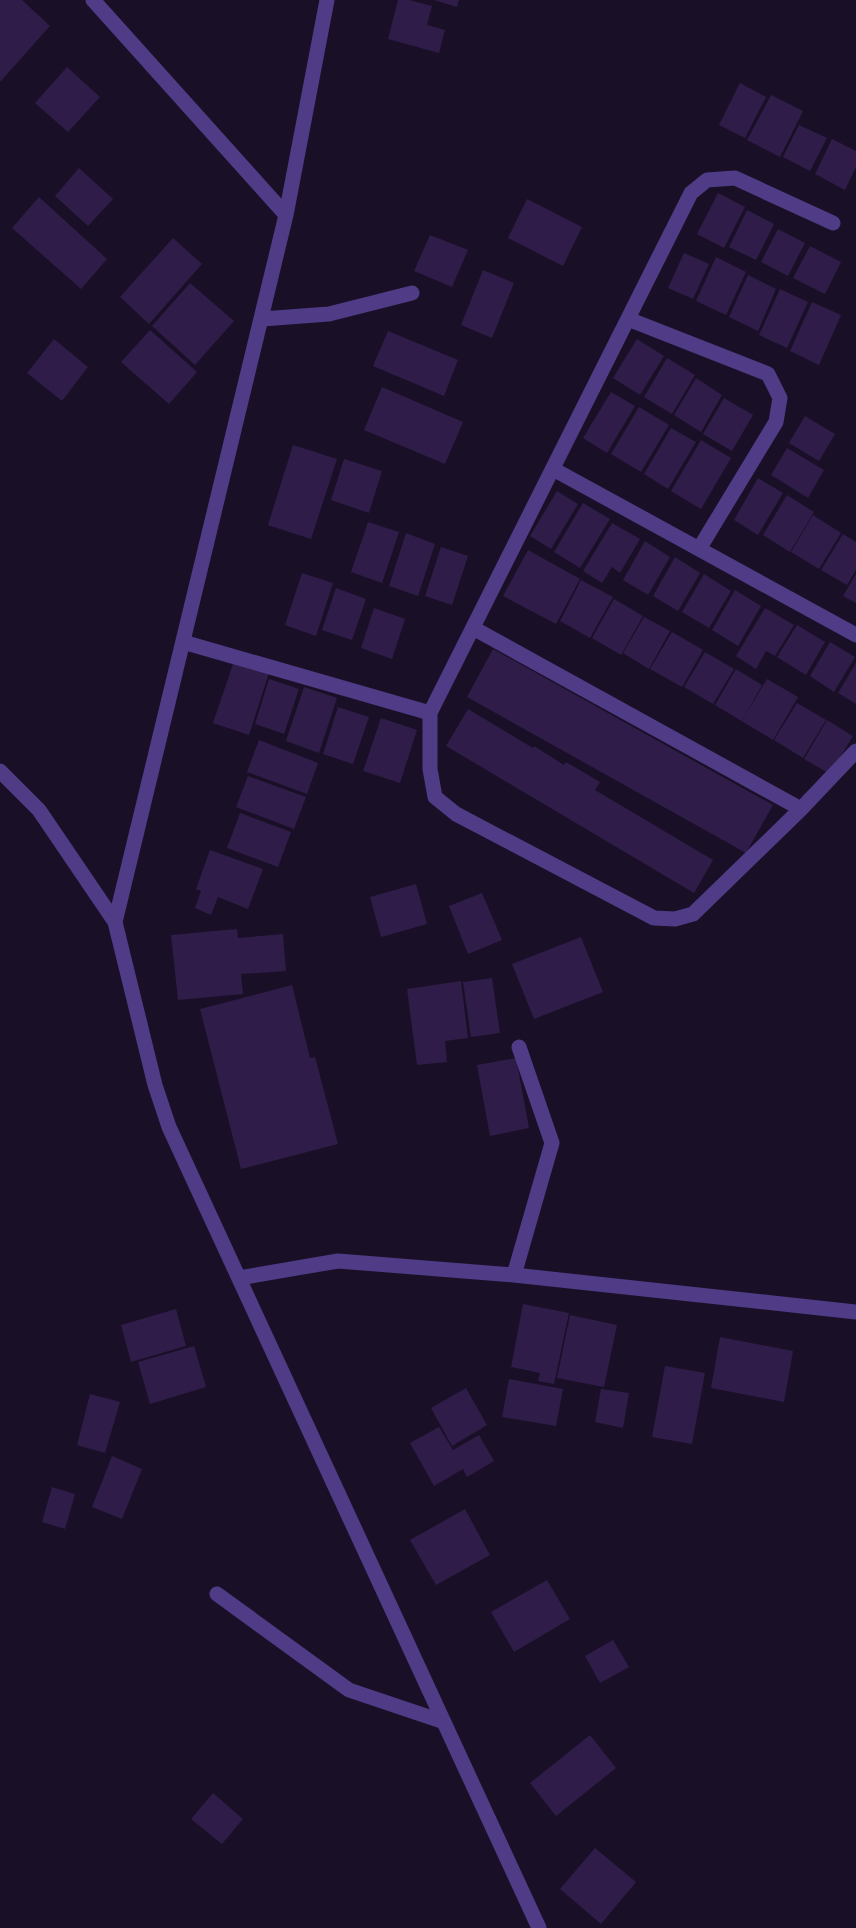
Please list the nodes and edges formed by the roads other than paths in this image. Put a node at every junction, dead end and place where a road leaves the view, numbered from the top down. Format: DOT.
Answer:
graph roads {
  1 [pos="93,0"];
  2 [pos="327,0"];
  3 [pos="286,215"];
  4 [pos="833,223"];
  5 [pos="411,293"];
  6 [pos="261,319"];
  7 [pos="628,319"];
  8 [pos="553,469"];
  9 [pos="699,549"];
  10 [pos="473,628"];
  11 [pos="856,635"];
  12 [pos="183,642"];
  13 [pos="430,713"];
  14 [pos="856,751"];
  15 [pos="0,771"];
  16 [pos="801,809"];
  17 [pos="115,922"];
  18 [pos="519,1047"];
  19 [pos="514,1275"];
  20 [pos="239,1278"];
  21 [pos="856,1312"];
  22 [pos="217,1594"];
  23 [pos="444,1722"];
  24 [pos="539,1928"];
  1 -- 3 [label="street"];
  2 -- 3 [label="street"];
  3 -- 6 [label="street"];
  4 -- 7 [label="street"];
  5 -- 6 [label="street"];
  6 -- 12 [label="street"];
  7 -- 8 [label="street"];
  7 -- 9 [label="street"];
  8 -- 9 [label="street"];
  8 -- 10 [label="street"];
  9 -- 11 [label="street"];
  10 -- 13 [label="street"];
  10 -- 16 [label="street"];
  12 -- 13 [label="street"];
  12 -- 17 [label="street"];
  13 -- 16 [label="street"];
  14 -- 16 [label="street"];
  15 -- 17 [label="street"];
  17 -- 20 [label="street"];
  18 -- 19 [label="street"];
  19 -- 20 [label="street"];
  19 -- 21 [label="street"];
  20 -- 23 [label="street"];
  22 -- 23 [label="street"];
  23 -- 24 [label="street"];
}
